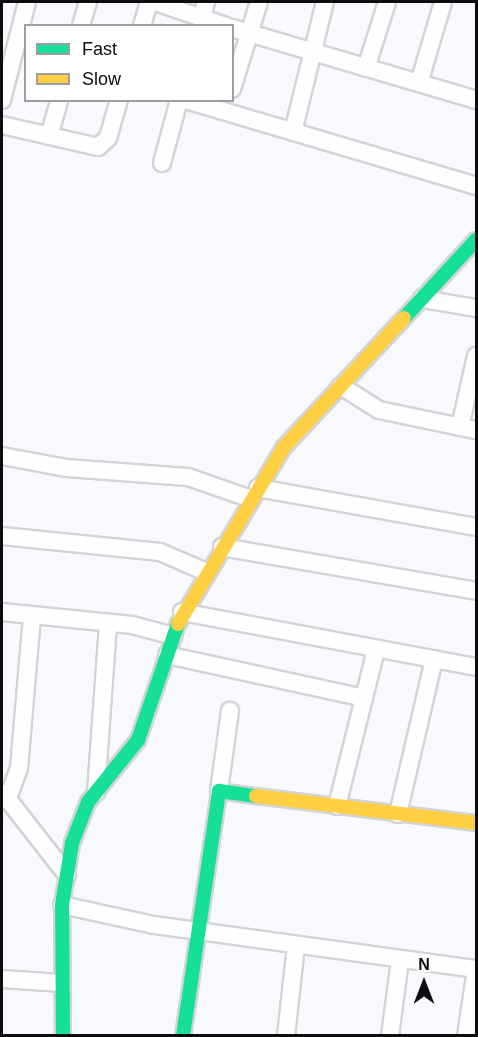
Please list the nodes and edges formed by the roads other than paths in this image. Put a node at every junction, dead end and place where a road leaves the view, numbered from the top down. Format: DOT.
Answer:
graph roads {
  1 [pos="27,2"];
  2 [pos="88,2"];
  3 [pos="149,2"];
  4 [pos="155,2"];
  5 [pos="259,2"];
  6 [pos="325,2"];
  7 [pos="387,2"];
  8 [pos="443,2"];
  9 [pos="204,9"];
  10 [pos="82,24"];
  11 [pos="143,24"];
  12 [pos="223,24"];
  13 [pos="240,31"];
  14 [pos="312,52"];
  15 [pos="366,68"];
  16 [pos="234,74"];
  17 [pos="418,83"];
  18 [pos="2,100"];
  19 [pos="477,100"];
  20 [pos="58,102"];
  21 [pos="118,102"];
  22 [pos="178,102"];
  23 [pos="198,102"];
  24 [pos="228,107"];
  25 [pos="2,125"];
  26 [pos="293,132"];
  27 [pos="49,136"];
  28 [pos="162,163"];
  29 [pos="477,186"];
  30 [pos="477,240"];
  31 [pos="422,299"];
  32 [pos="477,308"];
  33 [pos="477,356"];
  34 [pos="341,386"];
  35 [pos="468,429"];
  36 [pos="2,456"];
  37 [pos="255,494"];
  38 [pos="477,527"];
  39 [pos="2,536"];
  40 [pos="222,547"];
  41 [pos="206,572"];
  42 [pos="477,591"];
  43 [pos="2,612"];
  44 [pos="182,612"];
  45 [pos="32,617"];
  46 [pos="108,624"];
  47 [pos="174,636"];
  48 [pos="376,648"];
  49 [pos="167,655"];
  50 [pos="434,659"];
  51 [pos="477,667"];
  52 [pos="364,698"];
  53 [pos="230,711"];
  54 [pos="219,791"];
  55 [pos="96,792"];
  56 [pos="7,805"];
  57 [pos="337,806"];
  58 [pos="398,814"];
  59 [pos="477,823"];
  60 [pos="67,875"];
  61 [pos="62,905"];
  62 [pos="195,931"];
  63 [pos="296,946"];
  64 [pos="400,960"];
  65 [pos="476,969"];
  66 [pos="2,979"];
  67 [pos="62,983"];
  68 [pos="63,1035"];
  69 [pos="183,1035"];
  70 [pos="286,1035"];
  71 [pos="390,1035"];
  72 [pos="466,1035"];
  1 -- 18 [label="street"];
  2 -- 10 [label="street"];
  3 -- 11 [label="street"];
  4 -- 9 [label="street"];
  5 -- 13 [label="street"];
  6 -- 14 [label="street"];
  7 -- 15 [label="street"];
  8 -- 17 [label="street"];
  9 -- 12 [label="street"];
  13 -- 14 [label="street"];
  13 -- 16 [label="street"];
  14 -- 15 [label="street"];
  14 -- 26 [label="street"];
  15 -- 17 [label="street"];
  17 -- 19 [label="street"];
  20 -- 27 [label="street"];
  21 -- 27 [label="street"];
  22 -- 28 [label="street"];
  23 -- 24 [label="street"];
  24 -- 26 [label="street"];
  25 -- 27 [label="street"];
  26 -- 29 [label="street"];
  30 -- 31 [label="street"];
  31 -- 32 [label="street"];
  31 -- 34 [label="street"];
  33 -- 35 [label="street"];
  34 -- 35 [label="street"];
  34 -- 37 [label="street"];
  36 -- 37 [label="street"];
  37 -- 38 [label="street"];
  37 -- 40 [label="street"];
  39 -- 41 [label="street"];
  40 -- 41 [label="street"];
  40 -- 42 [label="street"];
  41 -- 44 [label="street"];
  43 -- 45 [label="street"];
  44 -- 47 [label="street"];
  44 -- 48 [label="street"];
  45 -- 46 [label="street"];
  45 -- 56 [label="street"];
  46 -- 47 [label="street"];
  46 -- 55 [label="street"];
  47 -- 49 [label="street"];
  48 -- 50 [label="street"];
  48 -- 52 [label="street"];
  49 -- 52 [label="street"];
  49 -- 55 [label="street"];
  50 -- 51 [label="street"];
  50 -- 58 [label="street"];
  52 -- 57 [label="street"];
  53 -- 54 [label="street"];
  54 -- 57 [label="street"];
  54 -- 62 [label="street"];
  55 -- 60 [label="street"];
  56 -- 60 [label="street"];
  57 -- 58 [label="street"];
  58 -- 59 [label="street"];
  60 -- 61 [label="street"];
  61 -- 62 [label="street"];
  61 -- 67 [label="street"];
  62 -- 63 [label="street"];
  62 -- 69 [label="street"];
  63 -- 64 [label="street"];
  63 -- 70 [label="street"];
  64 -- 65 [label="street"];
  64 -- 71 [label="street"];
  65 -- 72 [label="street"];
  66 -- 67 [label="street"];
  67 -- 68 [label="street"];
}
